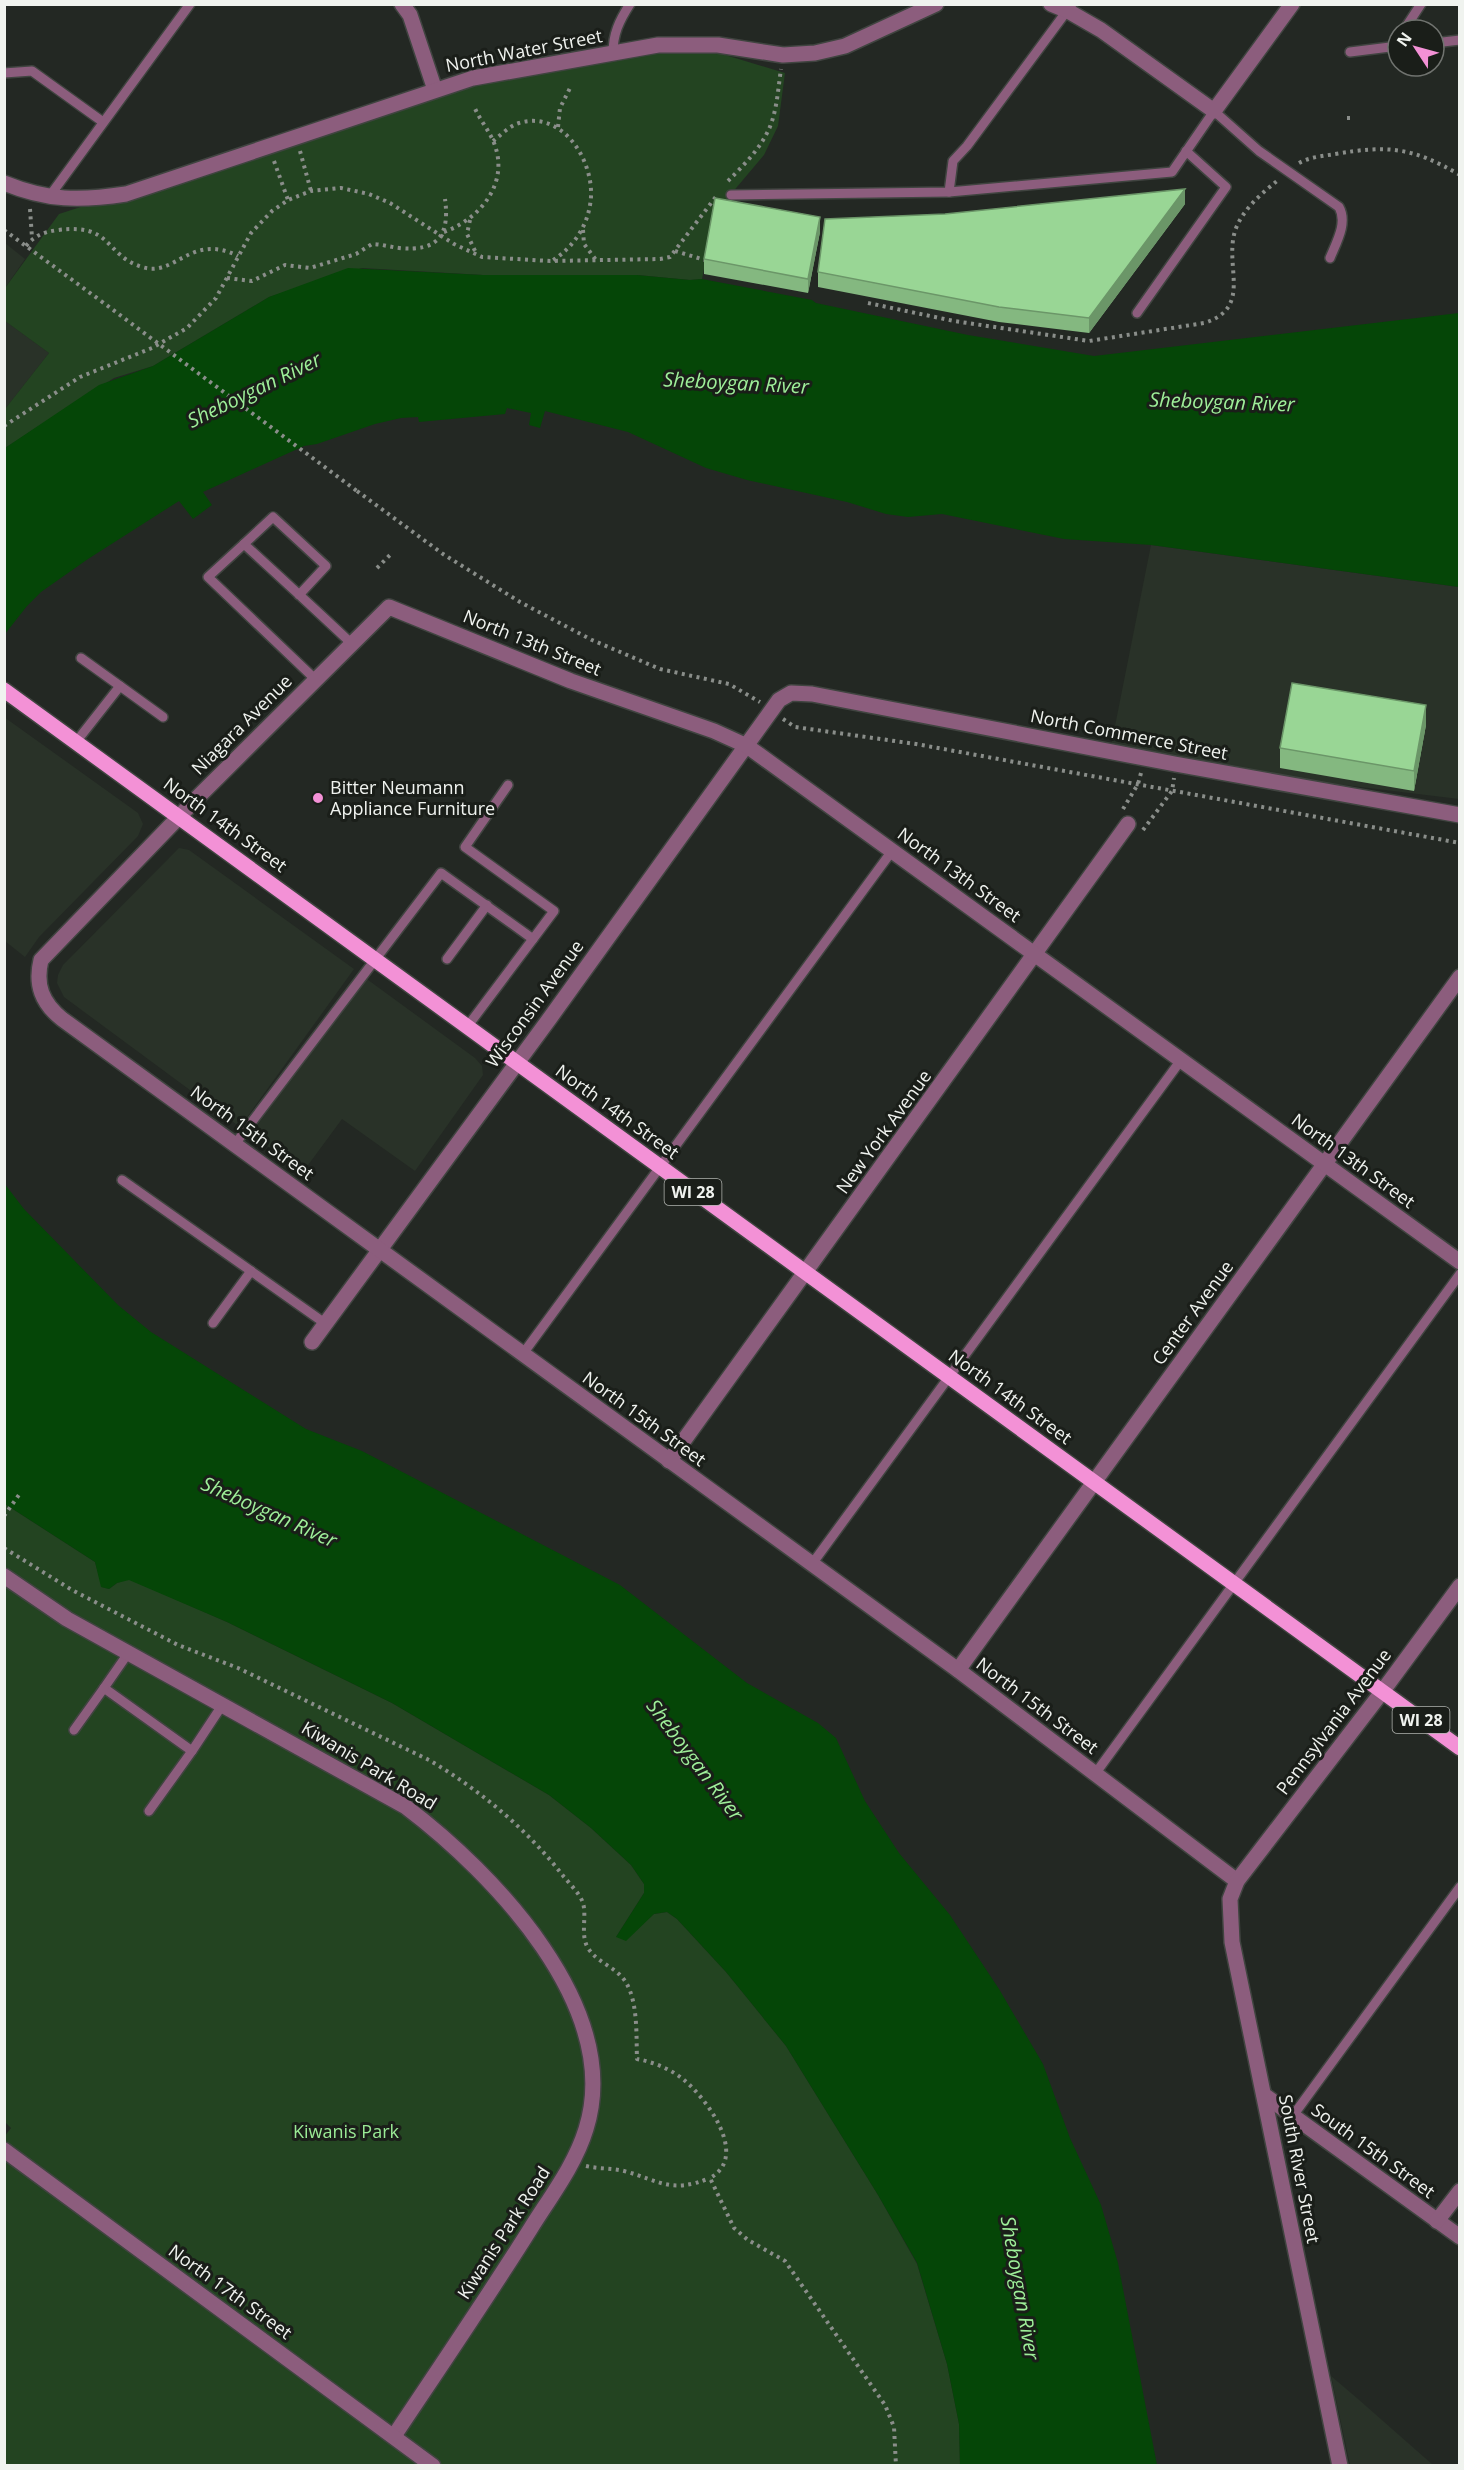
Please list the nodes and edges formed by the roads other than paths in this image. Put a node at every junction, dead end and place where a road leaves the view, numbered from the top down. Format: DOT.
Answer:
graph roads {
  1 [pos="189,4"];
  2 [pos="630,4"];
  3 [pos="936,4"];
  4 [pos="1051,4"];
  5 [pos="1292,4"];
  6 [pos="1421,4"];
  7 [pos="406,6"];
  8 [pos="1070,8"];
  9 [pos="1412,18"];
  10 [pos="1386,48"];
  11 [pos="1350,52"];
  12 [pos="613,53"];
  13 [pos="4,73"];
  14 [pos="435,90"];
  15 [pos="1214,111"];
  16 [pos="103,122"];
  17 [pos="1186,151"];
  18 [pos="4,183"];
  19 [pos="949,192"];
  20 [pos="731,195"];
  21 [pos="49,197"];
  22 [pos="1330,258"];
  23 [pos="1137,313"];
  24 [pos="244,544"];
  25 [pos="299,595"];
  26 [pos="389,607"];
  27 [pos="351,644"];
  28 [pos="81,658"];
  29 [pos="315,679"];
  30 [pos="120,686"];
  31 [pos="4,690"];
  32 [pos="791,693"];
  33 [pos="163,717"];
  34 [pos="76,742"];
  35 [pos="747,746"];
  36 [pos="508,785"];
  37 [pos="1460,815"];
  38 [pos="179,817"];
  39 [pos="1128,824"];
  40 [pos="892,851"];
  41 [pos="487,905"];
  42 [pos="533,939"];
  43 [pos="1036,955"];
  44 [pos="376,958"];
  45 [pos="447,959"];
  46 [pos="1460,978"];
  47 [pos="39,983"];
  48 [pos="467,1027"];
  49 [pos="1181,1060"];
  50 [pos="516,1063"];
  51 [pos="235,1144"];
  52 [pos="1325,1164"];
  53 [pos="660,1168"];
  54 [pos="122,1180"];
  55 [pos="379,1250"];
  56 [pos="1460,1262"];
  57 [pos="250,1271"];
  58 [pos="806,1273"];
  59 [pos="1460,1274"];
  60 [pos="213,1323"];
  61 [pos="326,1324"];
  62 [pos="312,1342"];
  63 [pos="522,1355"];
  64 [pos="949,1377"];
  65 [pos="669,1461"];
  66 [pos="1095,1482"];
  67 [pos="812,1564"];
  68 [pos="4,1576"];
  69 [pos="1233,1584"];
  70 [pos="1460,1586"];
  71 [pos="129,1652"];
  72 [pos="958,1670"];
  73 [pos="104,1688"];
  74 [pos="1382,1692"];
  75 [pos="223,1704"];
  76 [pos="74,1730"];
  77 [pos="1460,1748"];
  78 [pos="192,1751"];
  79 [pos="1095,1774"];
  80 [pos="149,1811"];
  81 [pos="1237,1881"];
  82 [pos="1460,1887"];
  83 [pos="1264,2095"];
  84 [pos="1292,2117"];
  85 [pos="4,2150"];
  86 [pos="1460,2191"];
  87 [pos="1437,2221"];
  88 [pos="1460,2237"];
  89 [pos="394,2436"];
  90 [pos="433,2466"];
  91 [pos="1340,2466"];
  1 -- 16 [label="lane"];
  2 -- 12 [label="lane"];
  3 -- 12 [label="street, North Water Street"];
  4 -- 8 [label="street"];
  5 -- 15 [label="street"];
  6 -- 9 [label="lane"];
  7 -- 14 [label="street"];
  8 -- 15 [label="street"];
  8 -- 19 [label="lane"];
  10 -- 11 [label="lane"];
  12 -- 14 [label="street, North Water Street"];
  13 -- 16 [label="lane"];
  14 -- 21 [label="street, North Water Street"];
  15 -- 17 [label="lane"];
  15 -- 22 [label="lane"];
  16 -- 21 [label="lane"];
  17 -- 19 [label="lane"];
  17 -- 23 [label="lane"];
  18 -- 21 [label="street"];
  19 -- 20 [label="lane"];
  24 -- 25 [label="lane"];
  24 -- 25 [label="lane"];
  24 -- 29 [label="lane"];
  25 -- 27 [label="lane"];
  26 -- 27 [label="street, Niagara Avenue"];
  26 -- 35 [label="street, North 13th Street"];
  27 -- 29 [label="street, Niagara Avenue"];
  28 -- 30 [label="lane"];
  29 -- 38 [label="street, Niagara Avenue"];
  30 -- 33 [label="lane"];
  30 -- 34 [label="lane"];
  31 -- 34 [label="main road, North 14th Street / WI 28"];
  32 -- 35 [label="street, Wisconsin Avenue"];
  32 -- 37 [label="street, North Commerce Street"];
  34 -- 38 [label="main road, North 14th Street / WI 28"];
  35 -- 40 [label="street, North 13th Street"];
  35 -- 50 [label="street, Wisconsin Avenue"];
  36 -- 42 [label="lane"];
  38 -- 44 [label="main road, North 14th Street / WI 28"];
  38 -- 47 [label="street, Niagara Avenue"];
  39 -- 43 [label="street, New York Avenue"];
  40 -- 43 [label="street, North 13th Street"];
  40 -- 53 [label="lane"];
  41 -- 42 [label="lane"];
  41 -- 44 [label="lane"];
  41 -- 45 [label="lane"];
  42 -- 48 [label="lane"];
  43 -- 49 [label="street, North 13th Street"];
  43 -- 58 [label="street, New York Avenue"];
  44 -- 48 [label="main road, North 14th Street / WI 28"];
  44 -- 51 [label="lane"];
  46 -- 52 [label="street, Center Avenue"];
  47 -- 51 [label="street, North 15th Street"];
  48 -- 50 [label="main road, North 14th Street / WI 28"];
  49 -- 52 [label="street, North 13th Street"];
  49 -- 64 [label="lane"];
  50 -- 53 [label="main road, North 14th Street / WI 28"];
  50 -- 55 [label="street, Wisconsin Avenue"];
  51 -- 55 [label="street, North 15th Street"];
  52 -- 56 [label="street, North 13th Street"];
  52 -- 66 [label="street, Center Avenue"];
  53 -- 58 [label="main road, North 14th Street / WI 28"];
  53 -- 63 [label="lane"];
  54 -- 57 [label="lane"];
  55 -- 61 [label="street, Wisconsin Avenue"];
  55 -- 63 [label="street, North 15th Street"];
  57 -- 60 [label="lane"];
  57 -- 61 [label="lane"];
  58 -- 64 [label="main road, North 14th Street / WI 28"];
  58 -- 65 [label="street, New York Avenue"];
  59 -- 69 [label="lane"];
  61 -- 62 [label="street, Wisconsin Avenue"];
  63 -- 65 [label="street, North 15th Street"];
  64 -- 66 [label="main road, North 14th Street / WI 28"];
  64 -- 67 [label="lane"];
  65 -- 67 [label="street, North 15th Street"];
  66 -- 69 [label="main road, North 14th Street / WI 28"];
  66 -- 72 [label="street, Center Avenue"];
  67 -- 72 [label="street, North 15th Street"];
  68 -- 71 [label="street, Kiwanis Park Road"];
  69 -- 74 [label="main road, North 14th Street / WI 28"];
  69 -- 79 [label="lane"];
  70 -- 74 [label="street, Pennsylvania Avenue"];
  71 -- 73 [label="lane"];
  71 -- 75 [label="street, Kiwanis Park Road"];
  72 -- 79 [label="street, North 15th Street"];
  73 -- 76 [label="lane"];
  73 -- 78 [label="lane"];
  74 -- 77 [label="main road, WI 28"];
  74 -- 81 [label="street, Pennsylvania Avenue"];
  75 -- 78 [label="lane"];
  75 -- 89 [label="street, Kiwanis Park Road"];
  78 -- 80 [label="lane"];
  79 -- 81 [label="street, North 15th Street"];
  81 -- 83 [label="street, South River Street"];
  82 -- 84 [label="lane"];
  83 -- 84 [label="street, South 15th Street"];
  83 -- 91 [label="street, South River Street"];
  84 -- 87 [label="street, South 15th Street"];
  85 -- 89 [label="street, North 17th Street"];
  86 -- 87 [label="street"];
  87 -- 88 [label="street, South 15th Street"];
  89 -- 90 [label="street, North 17th Street"];
}
